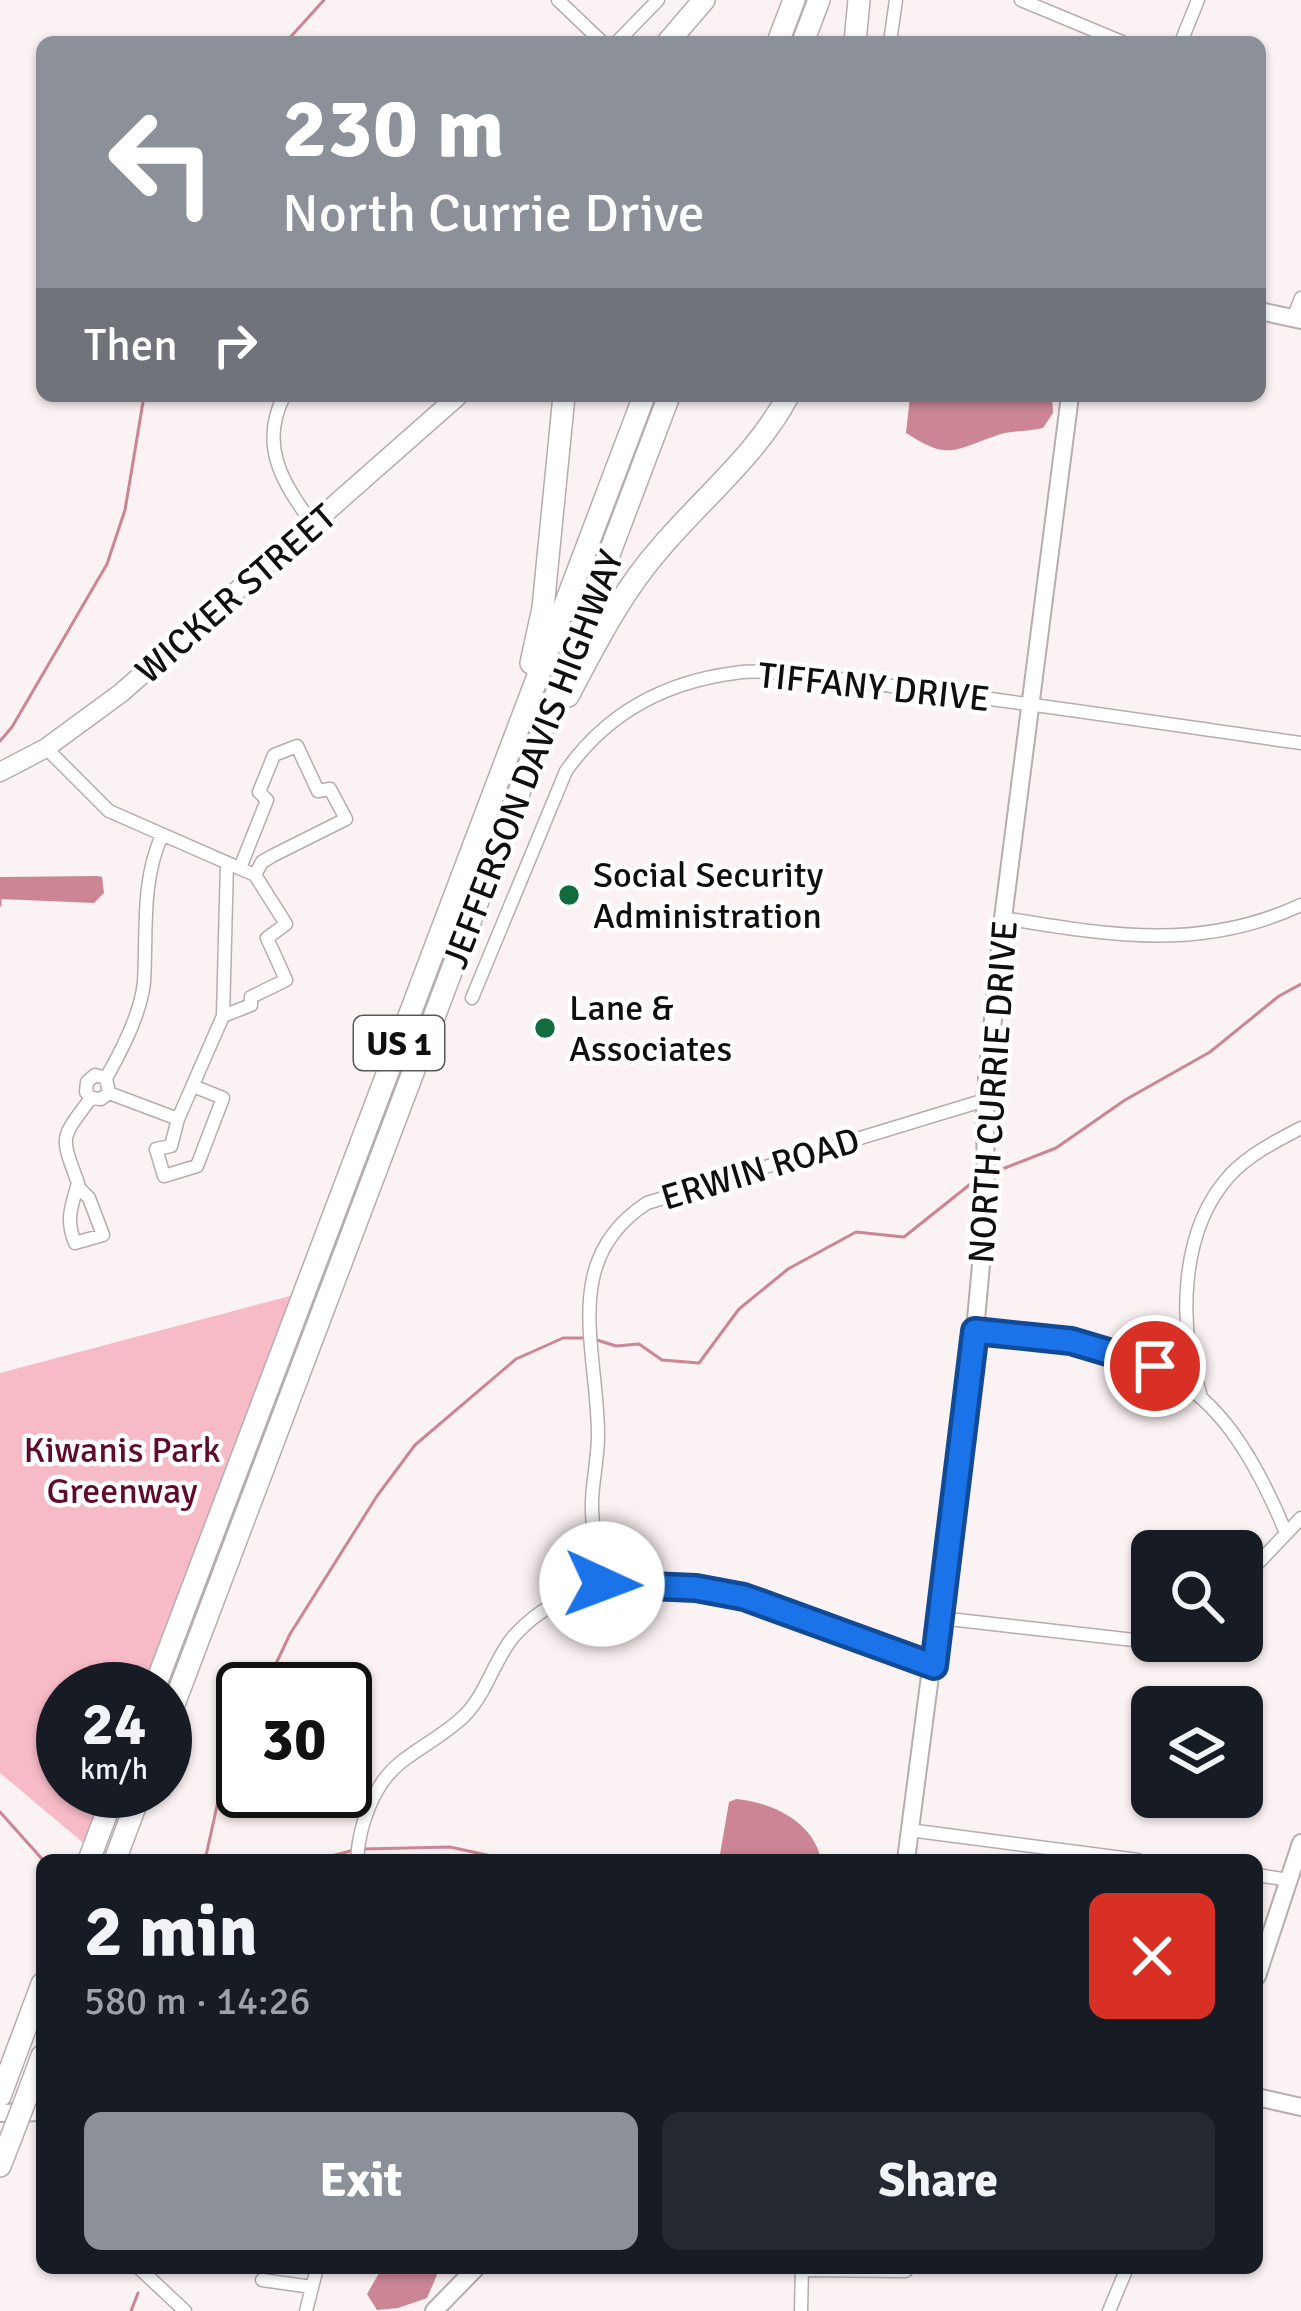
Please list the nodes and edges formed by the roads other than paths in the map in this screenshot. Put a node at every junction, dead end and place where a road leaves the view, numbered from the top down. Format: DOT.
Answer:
graph roads {
  1 [pos="558,0"];
  2 [pos="658,0"];
  3 [pos="704,0"];
  4 [pos="794,0"];
  5 [pos="819,0"];
  6 [pos="859,0"];
  7 [pos="896,0"];
  8 [pos="1021,0"];
  9 [pos="1198,0"];
  10 [pos="596,36"];
  11 [pos="623,36"];
  12 [pos="673,36"];
  13 [pos="780,36"];
  14 [pos="805,36"];
  15 [pos="856,36"];
  16 [pos="891,36"];
  17 [pos="1108,36"];
  18 [pos="1183,36"];
  19 [pos="1301,298"];
  20 [pos="1266,312"];
  21 [pos="1297,319"];
  22 [pos="282,402"];
  23 [pos="451,402"];
  24 [pos="563,402"];
  25 [pos="642,402"];
  26 [pos="667,402"];
  27 [pos="785,402"];
  28 [pos="1069,402"];
  29 [pos="312,523"];
  30 [pos="1030,703"];
  31 [pos="1301,743"];
  32 [pos="46,748"];
  33 [pos="507,754"];
  34 [pos="0,772"];
  35 [pos="518,793"];
  36 [pos="162,835"];
  37 [pos="233,866"];
  38 [pos="255,875"];
  39 [pos="1301,905"];
  40 [pos="1003,918"];
  41 [pos="472,998"];
  42 [pos="223,1016"];
  43 [pos="106,1078"];
  44 [pos="193,1086"];
  45 [pos="109,1093"];
  46 [pos="91,1098"];
  47 [pos="985,1100"];
  48 [pos="178,1120"];
  49 [pos="1301,1128"];
  50 [pos="78,1187"];
  51 [pos="975,1331"];
  52 [pos="1201,1393"];
  53 [pos="1301,1518"];
  54 [pos="1286,1533"];
  55 [pos="1263,1558"];
  56 [pos="602,1584"];
  57 [pos="940,1618"];
  58 [pos="1131,1640"];
  59 [pos="164,1662"];
  60 [pos="190,1662"];
  61 [pos="934,1666"];
  62 [pos="105,1818"];
  63 [pos="131,1818"];
  64 [pos="909,1830"];
  65 [pos="1301,1843"];
  66 [pos="91,1854"];
  67 [pos="117,1854"];
  68 [pos="358,1854"];
  69 [pos="907,1854"];
  70 [pos="1092,1854"];
  71 [pos="1263,1877"];
  72 [pos="1289,1880"];
  73 [pos="1263,1958"];
  74 [pos="36,2000"];
  75 [pos="36,2071"];
  76 [pos="0,2096"];
  77 [pos="1263,2098"];
  78 [pos="1297,2107"];
  79 [pos="36,2112"];
  80 [pos="0,2113"];
  81 [pos="0,2166"];
  82 [pos="145,2274"];
  83 [pos="315,2274"];
  84 [pos="470,2274"];
  85 [pos="802,2274"];
  86 [pos="1124,2274"];
  87 [pos="262,2280"];
  88 [pos="312,2287"];
  89 [pos="184,2311"];
  90 [pos="307,2311"];
  91 [pos="434,2311"];
  92 [pos="801,2311"];
  93 [pos="1109,2311"];
  1 -- 10 [label="street"];
  2 -- 11 [label="street"];
  3 -- 12 [label="highway"];
  4 -- 13 [label="highway"];
  5 -- 14 [label="highway"];
  6 -- 15 [label="highway"];
  7 -- 16 [label="street"];
  8 -- 17 [label="street"];
  9 -- 18 [label="street"];
  19 -- 21 [label="street"];
  20 -- 21 [label="street"];
  22 -- 29 [label="street"];
  23 -- 29 [label="main road, WICKER STREET"];
  24 -- 33 [label="highway"];
  25 -- 33 [label="highway, JEFFERSON DAVIS HIGHWAY / US 1"];
  26 -- 35 [label="highway, JEFFERSON DAVIS HIGHWAY / US 1"];
  27 -- 35 [label="highway"];
  28 -- 30 [label="street, NORTH CURRIE DRIVE"];
  29 -- 32 [label="main road, WICKER STREET"];
  30 -- 31 [label="street, TIFFANY DRIVE"];
  30 -- 40 [label="street, NORTH CURRIE DRIVE"];
  30 -- 41 [label="street, TIFFANY DRIVE"];
  32 -- 34 [label="main road, WICKER STREET"];
  32 -- 36 [label="street"];
  33 -- 59 [label="highway, JEFFERSON DAVIS HIGHWAY / US 1"];
  35 -- 60 [label="highway, JEFFERSON DAVIS HIGHWAY / US 1"];
  36 -- 37 [label="street"];
  36 -- 43 [label="street"];
  37 -- 38 [label="street"];
  37 -- 38 [label="street"];
  37 -- 42 [label="street"];
  38 -- 42 [label="street"];
  39 -- 40 [label="street"];
  40 -- 47 [label="street, NORTH CURRIE DRIVE"];
  42 -- 44 [label="street"];
  43 -- 45 [label="street"];
  43 -- 46 [label="street"];
  44 -- 48 [label="street"];
  44 -- 48 [label="street"];
  45 -- 46 [label="street"];
  45 -- 48 [label="street"];
  46 -- 50 [label="street"];
  47 -- 51 [label="street, NORTH CURRIE DRIVE"];
  47 -- 56 [label="street, ERWIN ROAD"];
  49 -- 52 [label="street"];
  51 -- 52 [label="street"];
  51 -- 57 [label="street, NORTH CURRIE DRIVE"];
  52 -- 54 [label="street"];
  53 -- 54 [label="street"];
  54 -- 55 [label="street"];
  56 -- 61 [label="street"];
  56 -- 68 [label="street"];
  57 -- 58 [label="street"];
  57 -- 61 [label="street, NORTH CURRIE DRIVE"];
  61 -- 64 [label="street, NORTH CURRIE DRIVE"];
  62 -- 66 [label="highway"];
  63 -- 67 [label="highway"];
  64 -- 69 [label="street, NORTH CURRIE DRIVE"];
  64 -- 70 [label="street"];
  65 -- 72 [label="street"];
  71 -- 72 [label="street"];
  72 -- 73 [label="street"];
  74 -- 76 [label="highway"];
  75 -- 81 [label="highway, bridge"];
  77 -- 78 [label="street"];
  79 -- 80 [label="street"];
  82 -- 89 [label="street"];
  83 -- 88 [label="street"];
  84 -- 91 [label="street"];
  85 -- 92 [label="street"];
  86 -- 93 [label="street"];
  87 -- 88 [label="street"];
  88 -- 90 [label="street"];
}
